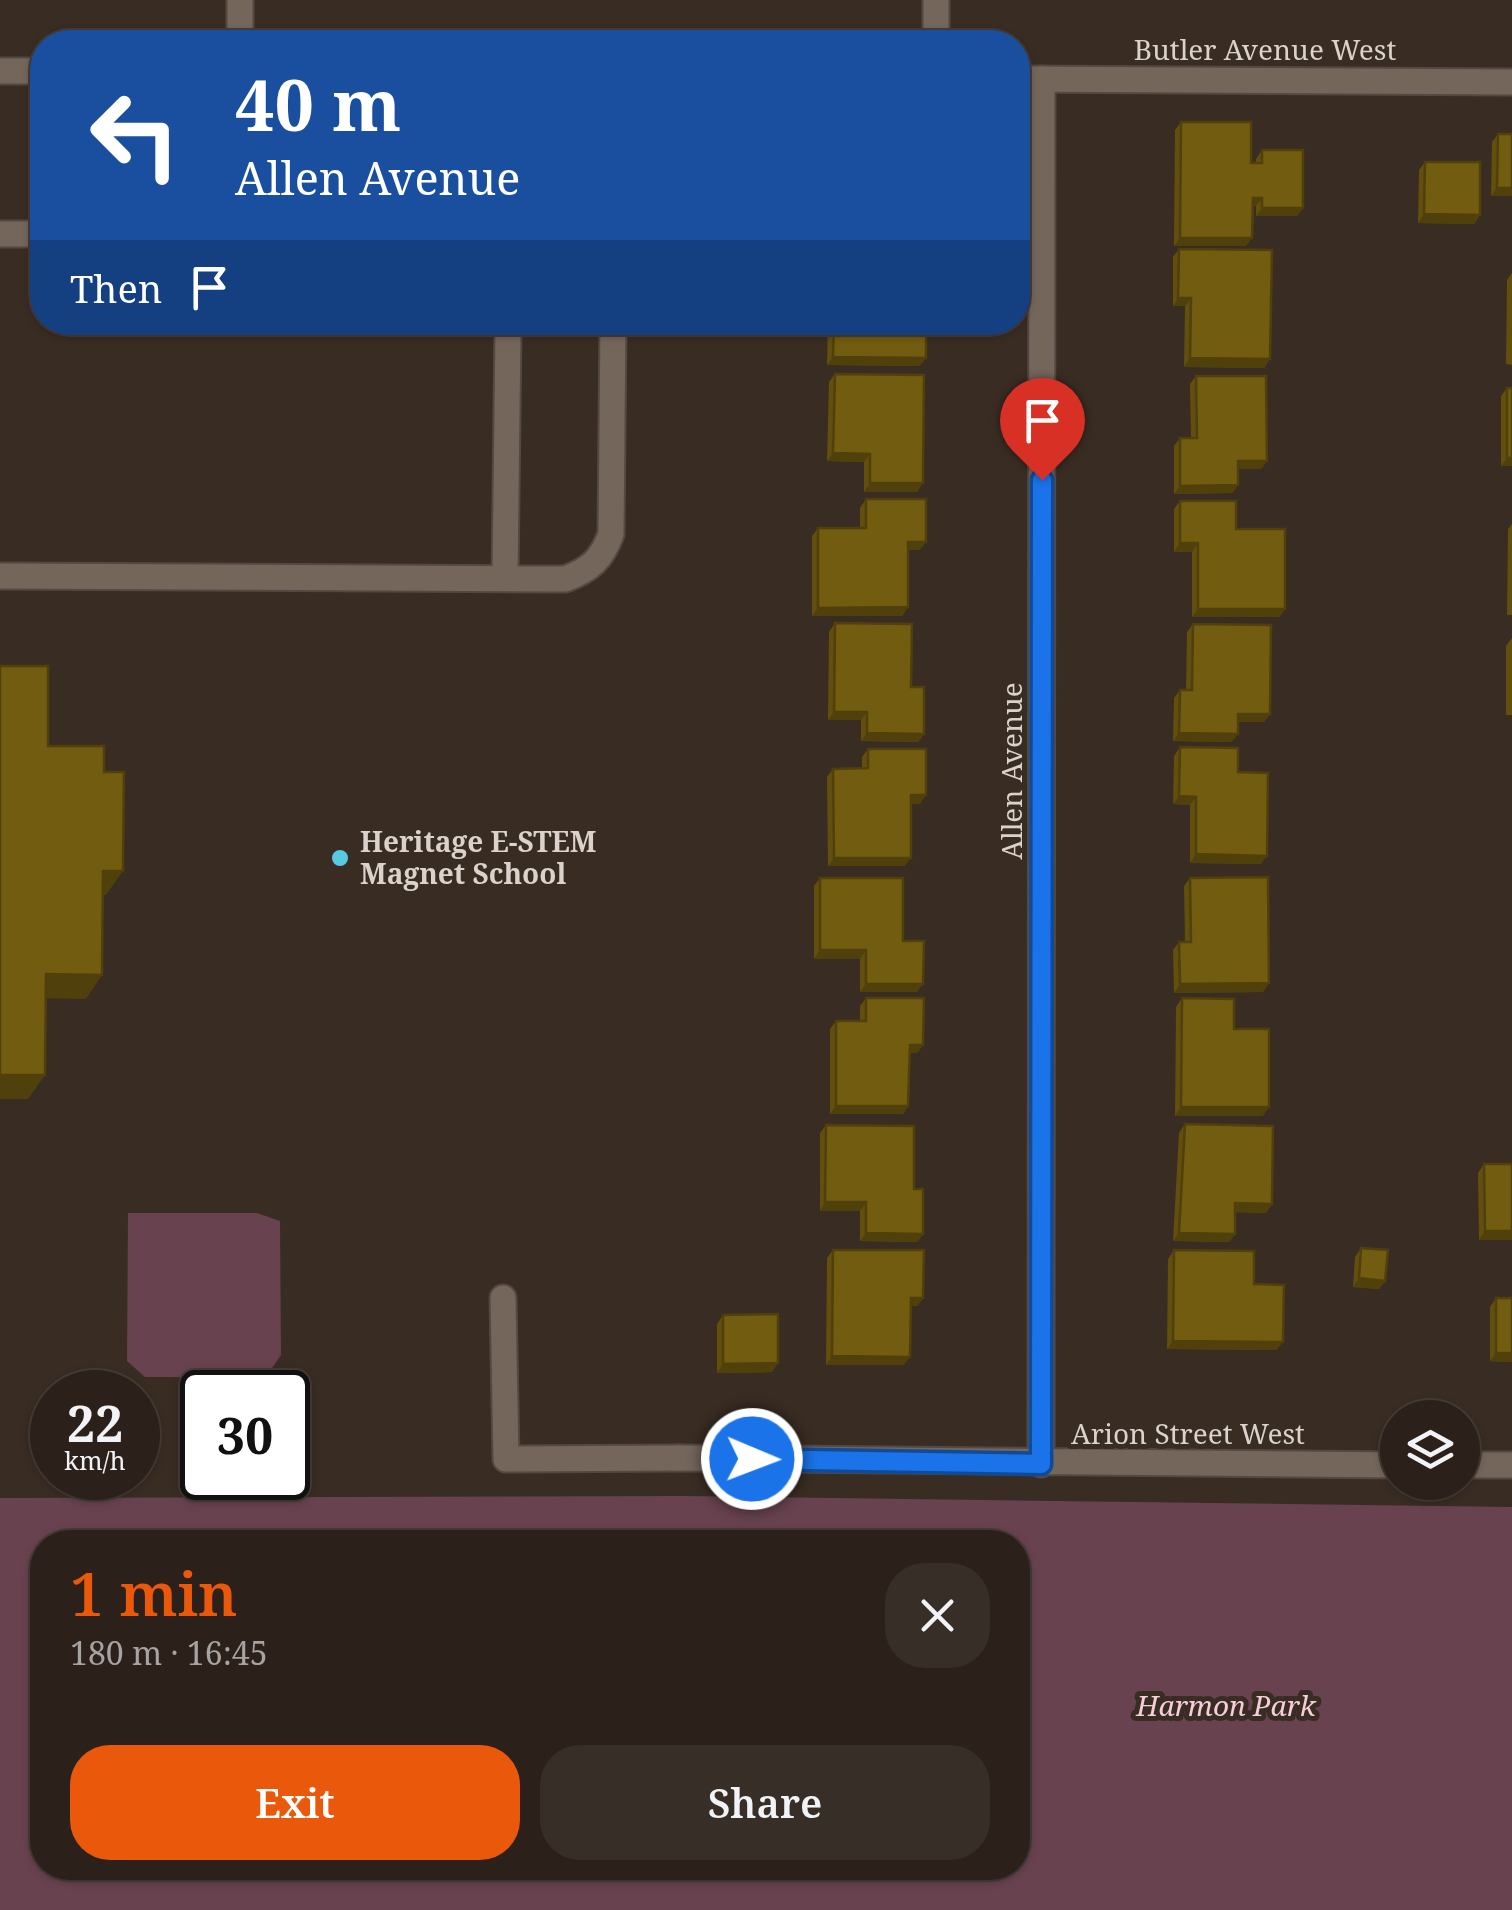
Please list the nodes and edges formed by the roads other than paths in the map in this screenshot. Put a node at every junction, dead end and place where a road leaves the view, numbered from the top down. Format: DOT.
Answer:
graph roads {
  1 [pos="240,0"];
  2 [pos="936,0"];
  3 [pos="240,30"];
  4 [pos="936,30"];
  5 [pos="0,71"];
  6 [pos="30,71"];
  7 [pos="1030,79"];
  8 [pos="1512,82"];
  9 [pos="0,234"];
  10 [pos="30,234"];
  11 [pos="508,335"];
  12 [pos="613,335"];
  13 [pos="0,576"];
  14 [pos="505,578"];
  15 [pos="503,1298"];
  16 [pos="1041,1464"];
  17 [pos="1380,1465"];
  18 [pos="1480,1465"];
  19 [pos="1512,1466"];
  1 -- 3 [label="street"];
  2 -- 4 [label="street"];
  5 -- 6 [label="street"];
  7 -- 8 [label="street, Butler Avenue West"];
  7 -- 16 [label="street, Allen Avenue"];
  9 -- 10 [label="street"];
  11 -- 14 [label="street"];
  12 -- 14 [label="street"];
  13 -- 14 [label="street"];
  15 -- 16 [label="street, Arion Street West"];
  16 -- 17 [label="street, Arion Street West"];
  18 -- 19 [label="street"];
}
